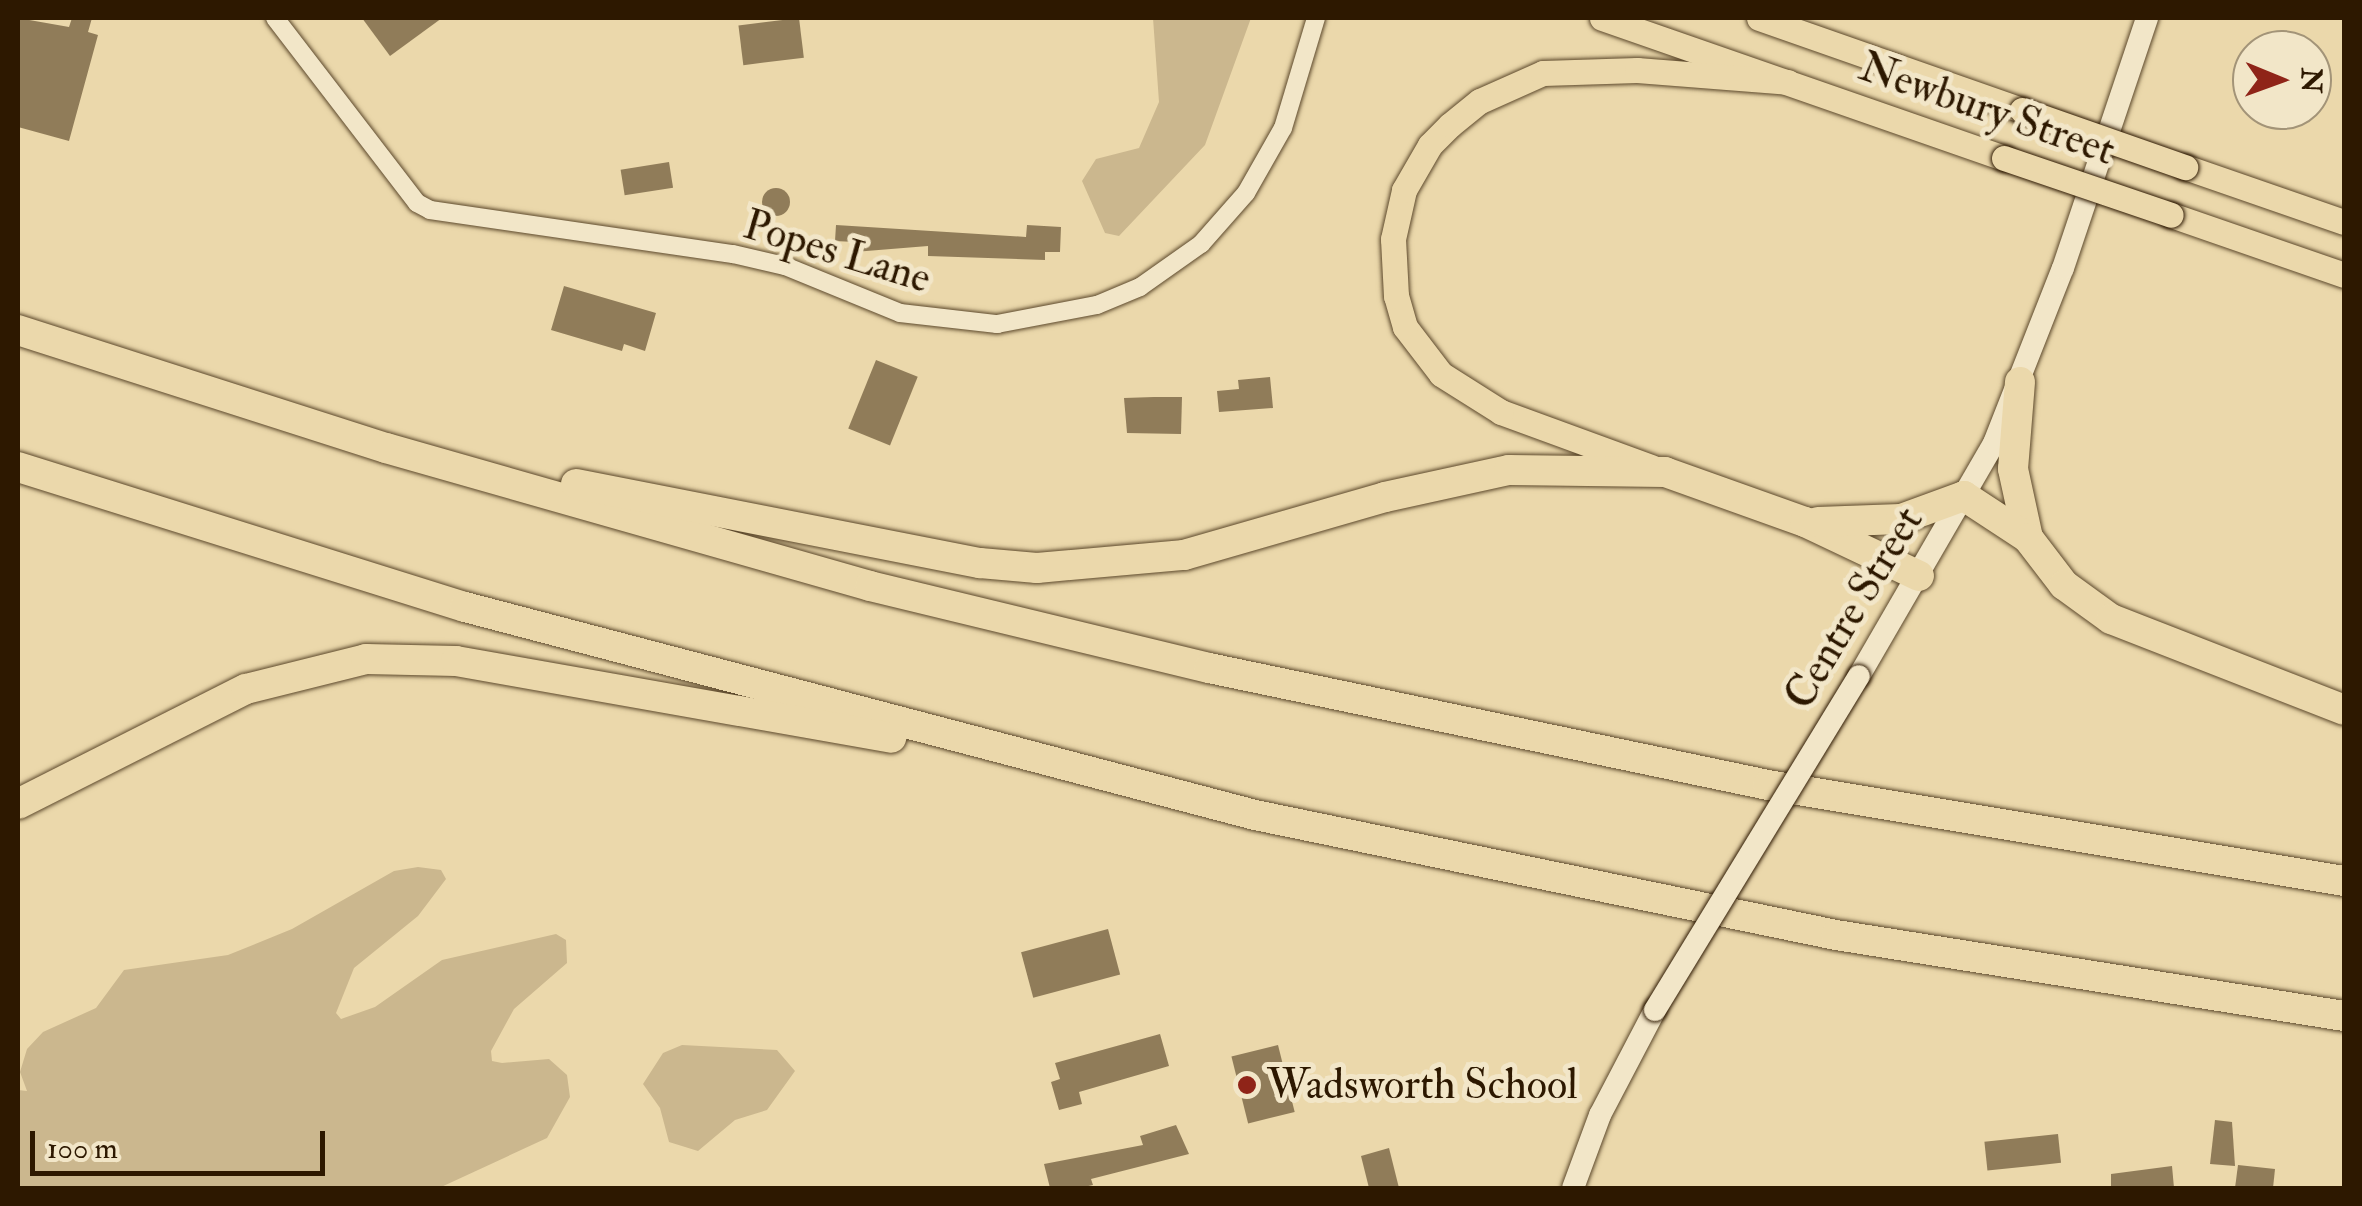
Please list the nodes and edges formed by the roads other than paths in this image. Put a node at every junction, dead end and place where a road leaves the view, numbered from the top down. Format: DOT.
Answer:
graph roads {
  1 [pos="275,18"];
  2 [pos="1315,18"];
  3 [pos="1602,18"];
  4 [pos="1759,18"];
  5 [pos="2146,25"];
  6 [pos="1788,82"];
  7 [pos="2344,222"];
  8 [pos="2344,275"];
  9 [pos="18,330"];
  10 [pos="2020,382"];
  11 [pos="386,448"];
  12 [pos="18,467"];
  13 [pos="1665,472"];
  14 [pos="1964,496"];
  15 [pos="1805,522"];
  16 [pos="2028,538"];
  17 [pos="1919,576"];
  18 [pos="2308,696"];
  19 [pos="2344,700"];
  20 [pos="2344,710"];
  21 [pos="1001,752"];
  22 [pos="18,804"];
  23 [pos="2344,881"];
  24 [pos="2344,1016"];
  25 [pos="1573,1188"];
  1 -- 2 [label="street, Popes Lane"];
  3 -- 6 [label="main road, Newbury Street"];
  4 -- 7 [label="main road, Newbury Street, bridge"];
  5 -- 10 [label="main road, Centre Street"];
  6 -- 8 [label="main road, Newbury Street, bridge"];
  6 -- 13 [label="main road"];
  9 -- 11 [label="highway"];
  10 -- 14 [label="main road, Centre Street"];
  10 -- 16 [label="highway"];
  11 -- 13 [label="highway"];
  11 -- 23 [label="highway"];
  12 -- 21 [label="highway"];
  13 -- 15 [label="highway"];
  14 -- 15 [label="highway"];
  14 -- 16 [label="highway"];
  14 -- 17 [label="main road, Centre Street"];
  15 -- 17 [label="highway"];
  16 -- 18 [label="highway"];
  17 -- 25 [label="main road, Centre Street, bridge"];
  18 -- 19 [label="main road"];
  18 -- 20 [label="highway"];
  21 -- 22 [label="highway"];
  21 -- 24 [label="highway"];
}
